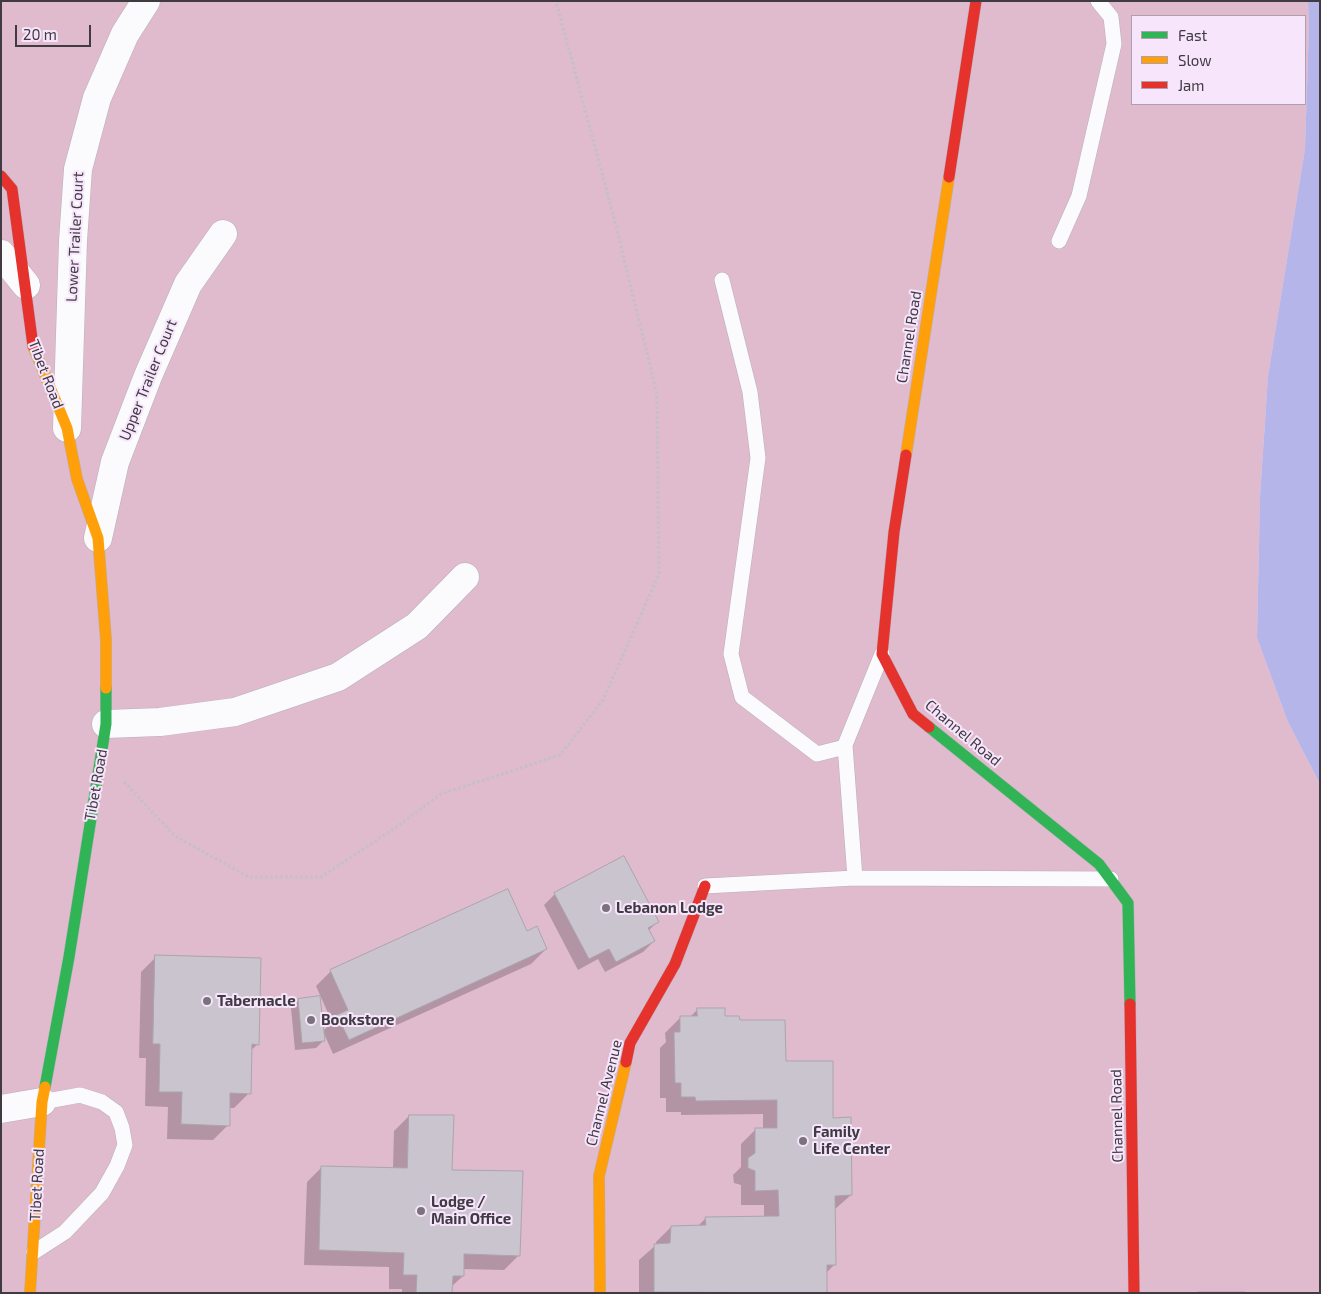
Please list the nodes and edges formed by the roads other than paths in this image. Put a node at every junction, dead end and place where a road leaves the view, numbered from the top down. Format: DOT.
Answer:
graph roads {
  1 [pos="146,1"];
  2 [pos="976,1"];
  3 [pos="1098,1"];
  4 [pos="1,176"];
  5 [pos="223,234"];
  6 [pos="1059,241"];
  7 [pos="1,254"];
  8 [pos="722,280"];
  9 [pos="26,284"];
  10 [pos="66,428"];
  11 [pos="98,538"];
  12 [pos="465,578"];
  13 [pos="882,654"];
  14 [pos="106,724"];
  15 [pos="845,747"];
  16 [pos="855,878"];
  17 [pos="1111,879"];
  18 [pos="705,886"];
  19 [pos="42,1102"];
  20 [pos="1,1109"];
  21 [pos="34,1252"];
  22 [pos="30,1293"];
  23 [pos="600,1293"];
  24 [pos="1134,1293"];
  1 -- 10 [label="street, Lower Trailer Court"];
  2 -- 13 [label="street, Channel Road"];
  3 -- 6 [label="lane"];
  4 -- 9 [label="street, Tibet Road"];
  5 -- 11 [label="street, Upper Trailer Court"];
  7 -- 9 [label="street"];
  8 -- 15 [label="lane"];
  9 -- 10 [label="street, Tibet Road"];
  10 -- 11 [label="street, Tibet Road"];
  11 -- 14 [label="street, Tibet Road"];
  12 -- 14 [label="street"];
  13 -- 15 [label="lane"];
  13 -- 17 [label="street, Channel Road"];
  14 -- 19 [label="street, Tibet Road"];
  15 -- 16 [label="lane"];
  16 -- 17 [label="lane"];
  16 -- 18 [label="lane"];
  17 -- 24 [label="street, Channel Road"];
  18 -- 23 [label="street, Channel Avenue"];
  19 -- 20 [label="street"];
  19 -- 21 [label="street, Tibet Road"];
  19 -- 21 [label="lane"];
  21 -- 22 [label="street, Tibet Road"];
}
